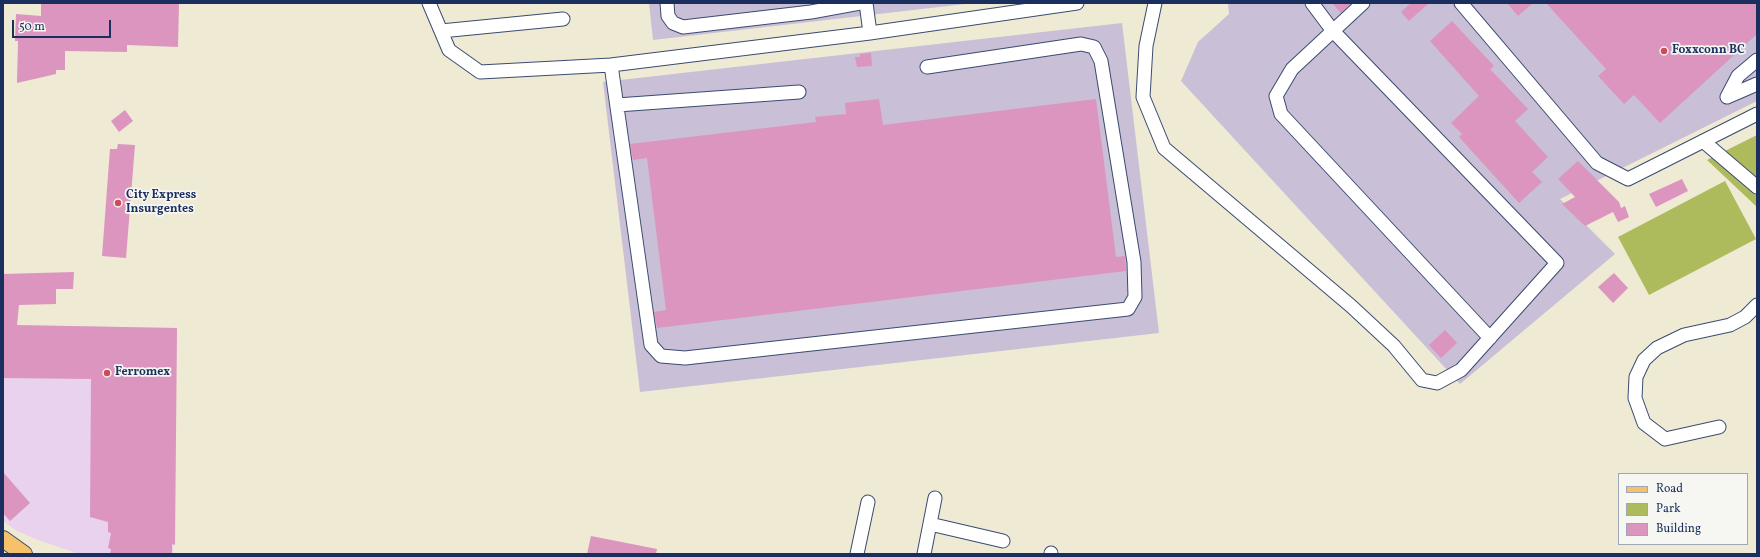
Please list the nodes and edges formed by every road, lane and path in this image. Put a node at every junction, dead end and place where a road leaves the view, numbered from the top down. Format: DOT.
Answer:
graph roads {
  1 [pos="429,3"];
  2 [pos="667,3"];
  3 [pos="860,3"];
  4 [pos="866,3"];
  5 [pos="1077,3"];
  6 [pos="1155,3"];
  7 [pos="1312,3"];
  8 [pos="1363,3"];
  9 [pos="1461,3"];
  10 [pos="563,19"];
  11 [pos="441,31"];
  12 [pos="1333,31"];
  13 [pos="870,33"];
  14 [pos="1757,60"];
  15 [pos="611,65"];
  16 [pos="927,67"];
  17 [pos="1757,84"];
  18 [pos="799,92"];
  19 [pos="617,106"];
  20 [pos="1757,114"];
  21 [pos="1703,141"];
  22 [pos="1757,187"];
  23 [pos="1757,305"];
  24 [pos="1490,338"];
  25 [pos="1719,427"];
  26 [pos="935,498"];
  27 [pos="868,502"];
  28 [pos="930,524"];
  29 [pos="3,539"];
  30 [pos="1003,541"];
  31 [pos="24,554"];
  32 [pos="857,554"];
  33 [pos="924,554"];
  1 -- 11 [label="street"];
  2 -- 3 [label="street"];
  4 -- 13 [label="street"];
  5 -- 13 [label="street"];
  6 -- 24 [label="street"];
  7 -- 12 [label="street"];
  8 -- 12 [label="street"];
  9 -- 21 [label="street"];
  10 -- 11 [label="street"];
  11 -- 15 [label="street"];
  12 -- 24 [label="street"];
  12 -- 24 [label="street"];
  13 -- 15 [label="street"];
  14 -- 17 [label="street"];
  15 -- 19 [label="street"];
  16 -- 19 [label="street"];
  18 -- 19 [label="street"];
  20 -- 21 [label="street"];
  21 -- 22 [label="street"];
  23 -- 25 [label="street"];
  26 -- 28 [label="street"];
  27 -- 32 [label="street"];
  28 -- 30 [label="street"];
  28 -- 33 [label="street"];
  29 -- 31 [label="main road"];
}
